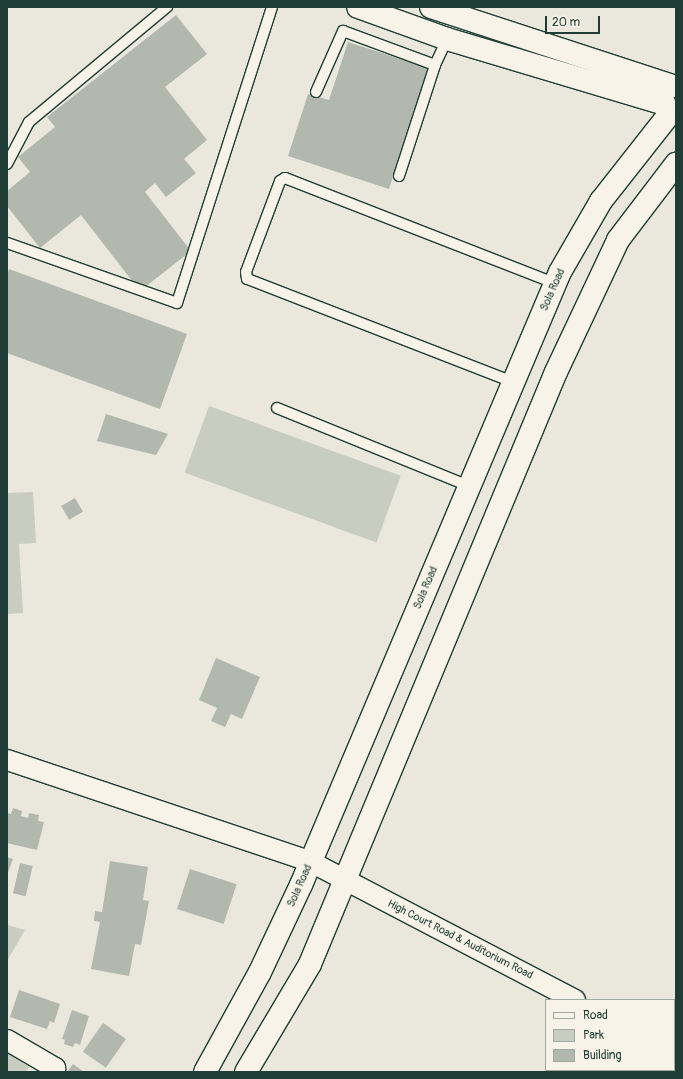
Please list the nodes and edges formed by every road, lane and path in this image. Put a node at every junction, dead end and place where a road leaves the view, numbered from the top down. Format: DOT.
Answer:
graph roads {
  1 [pos="167,7"];
  2 [pos="272,7"];
  3 [pos="358,7"];
  4 [pos="431,7"];
  5 [pos="447,39"];
  6 [pos="435,65"];
  7 [pos="316,92"];
  8 [pos="672,104"];
  9 [pos="7,164"];
  10 [pos="676,164"];
  11 [pos="399,176"];
  12 [pos="7,243"];
  13 [pos="555,283"];
  14 [pos="513,382"];
  15 [pos="277,408"];
  16 [pos="469,486"];
  17 [pos="7,760"];
  18 [pos="311,862"];
  19 [pos="345,881"];
  20 [pos="573,999"];
  21 [pos="7,1040"];
  22 [pos="220,1046"];
  23 [pos="52,1072"];
  24 [pos="196,1072"];
  25 [pos="205,1072"];
  26 [pos="246,1072"];
  1 -- 9 [label="lane"];
  2 -- 12 [label="lane"];
  3 -- 5 [label="main road"];
  4 -- 8 [label="main road"];
  5 -- 6 [label="lane"];
  5 -- 8 [label="main road"];
  6 -- 7 [label="lane"];
  6 -- 11 [label="lane"];
  8 -- 13 [label="main road, Sola Road"];
  10 -- 19 [label="main road"];
  13 -- 14 [label="main road, Sola Road"];
  13 -- 14 [label="lane"];
  14 -- 16 [label="main road, Sola Road"];
  15 -- 16 [label="lane"];
  16 -- 18 [label="main road, Sola Road"];
  17 -- 18 [label="street, High Court Road & Auditorium Road"];
  18 -- 19 [label="street, High Court Road & Auditorium Road"];
  18 -- 22 [label="main road, Sola Road"];
  19 -- 20 [label="street, High Court Road & Auditorium Road"];
  19 -- 26 [label="main road"];
  21 -- 23 [label="street"];
  22 -- 24 [label="main road"];
  22 -- 25 [label="main road, Sola Road"];
}
